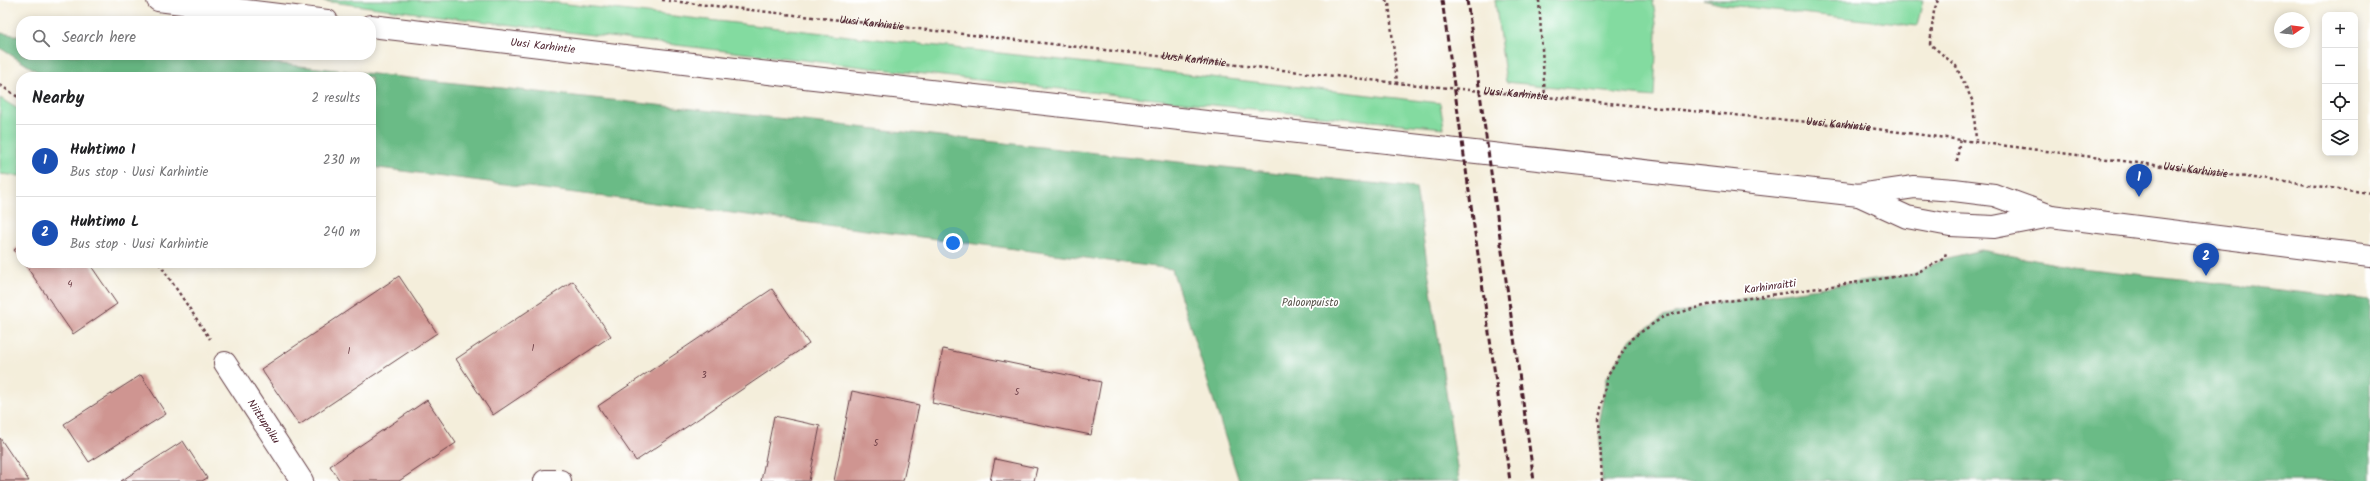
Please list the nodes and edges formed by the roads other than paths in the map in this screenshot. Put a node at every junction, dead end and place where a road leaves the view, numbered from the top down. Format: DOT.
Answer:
graph roads {
  1 [pos="158,0"];
  2 [pos="287,16"];
  3 [pos="376,27"];
  4 [pos="1859,195"];
  5 [pos="2050,216"];
  6 [pos="2370,256"];
  7 [pos="225,363"];
  8 [pos="302,481"];
  9 [pos="545,481"];
  10 [pos="560,481"];
  1 -- 2 [label="street"];
  3 -- 4 [label="street, Uusi Karhintie"];
  4 -- 5 [label="street, Uusi Karhintie"];
  4 -- 5 [label="street, Uusi Karhintie"];
  5 -- 6 [label="street, Uusi Karhintie"];
  7 -- 8 [label="street, Niittupolku"];
  9 -- 10 [label="street"];
}
